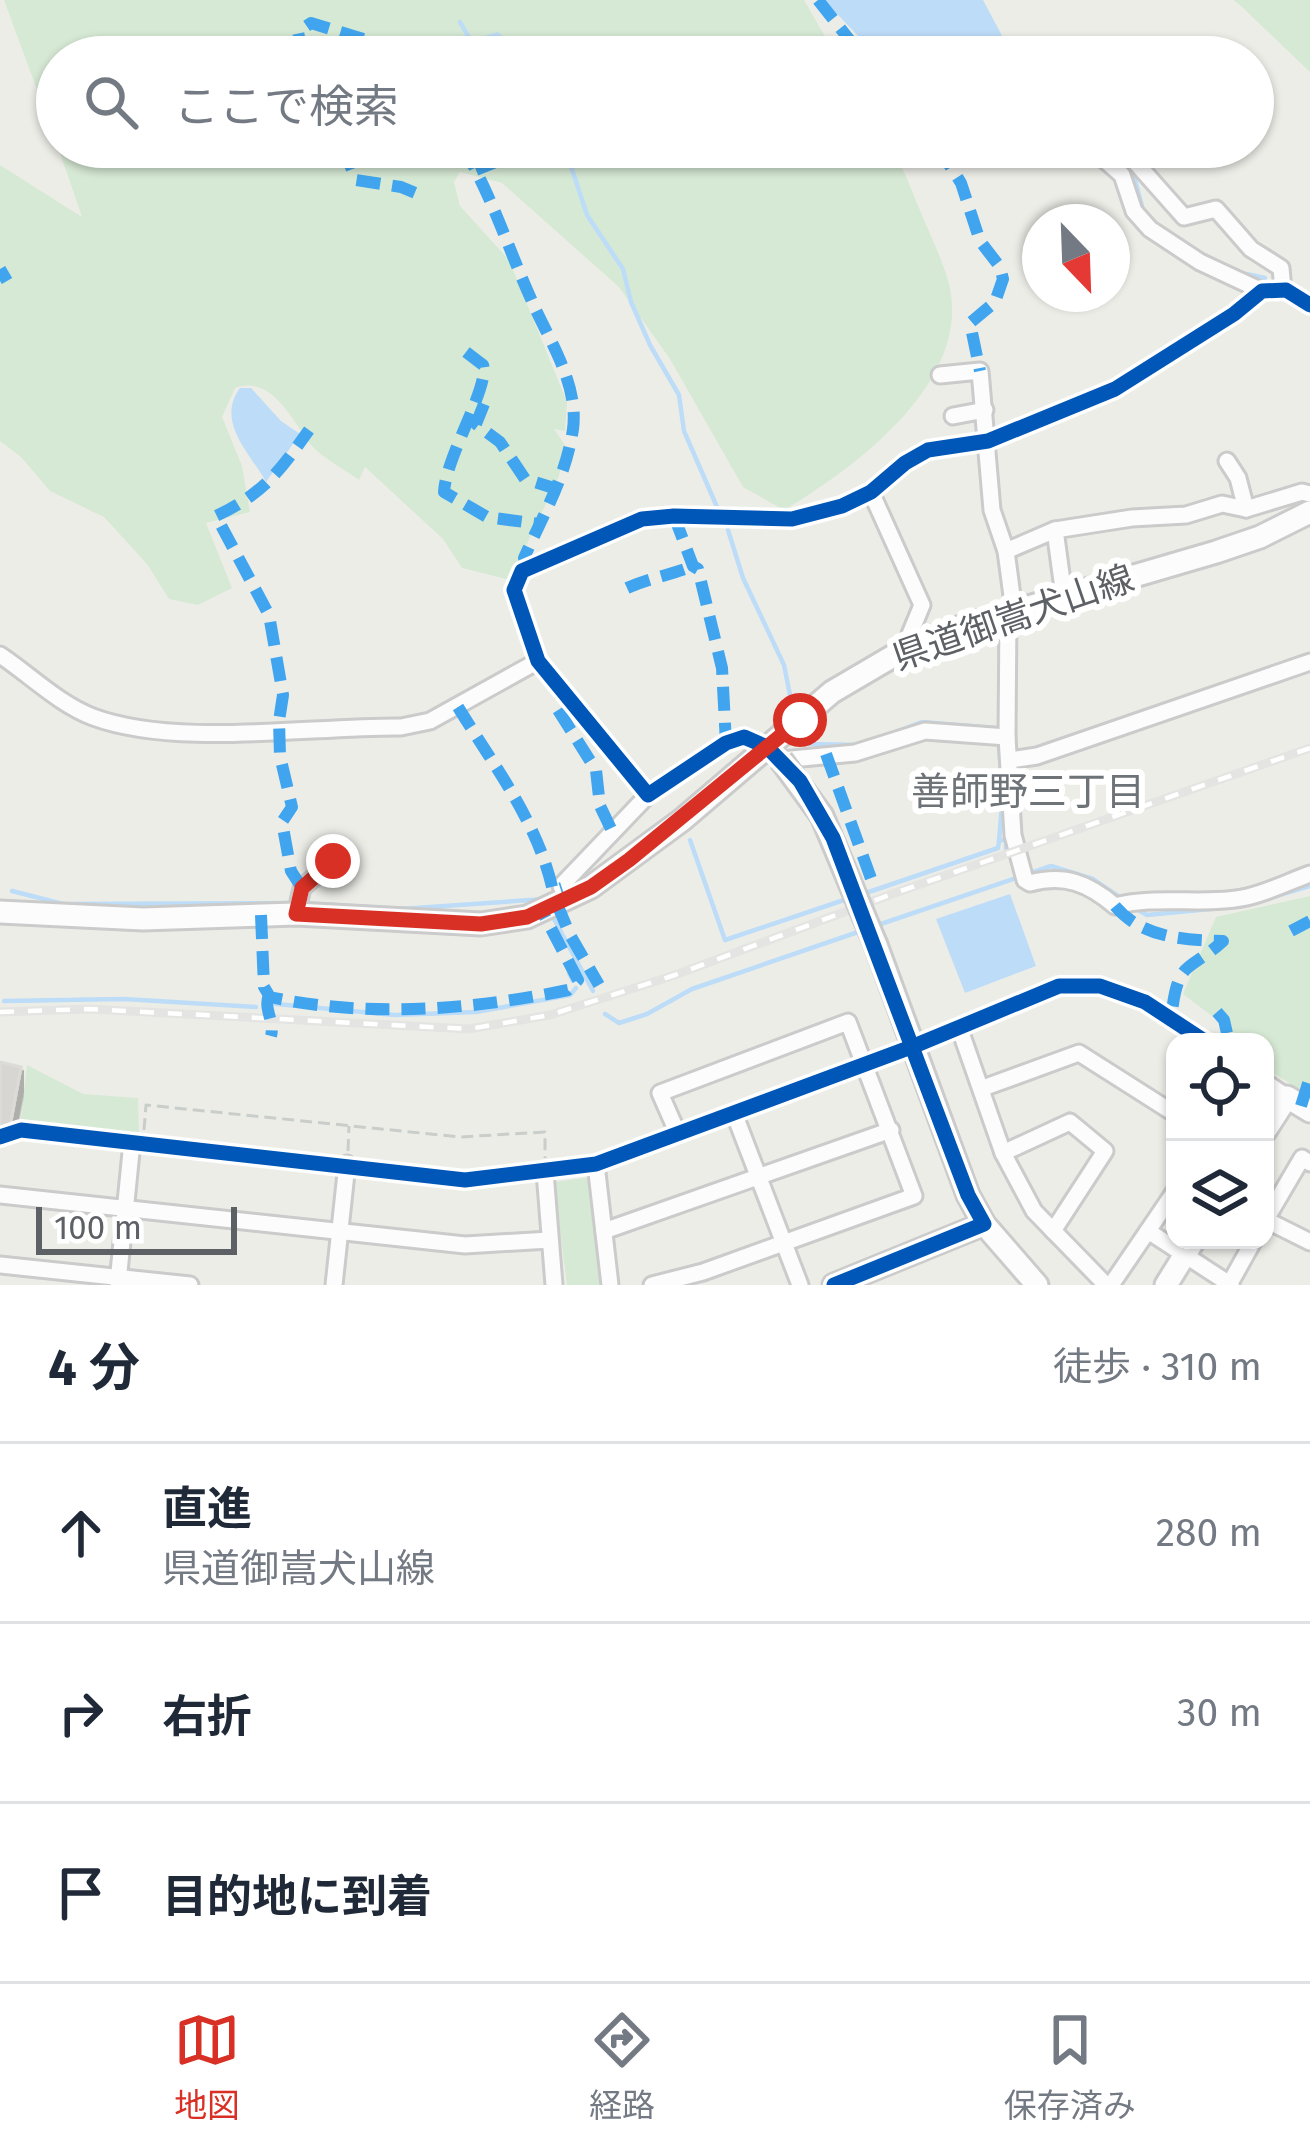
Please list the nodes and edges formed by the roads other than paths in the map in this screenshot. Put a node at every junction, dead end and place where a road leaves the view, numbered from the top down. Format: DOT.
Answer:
graph roads {
  1 [pos="1113,168"];
  2 [pos="1141,168"];
  3 [pos="1283,290"];
  4 [pos="1262,291"];
  5 [pos="1310,305"];
  6 [pos="940,374"];
  7 [pos="985,410"];
  8 [pos="953,416"];
  9 [pos="988,441"];
  10 [pos="1227,461"];
  11 [pos="871,492"];
  12 [pos="1310,494"];
  13 [pos="1246,509"];
  14 [pos="1310,512"];
  15 [pos="1055,530"];
  16 [pos="1006,550"];
  17 [pos="1064,596"];
  18 [pos="1011,612"];
  19 [pos="912,645"];
  20 [pos="0,655"];
  21 [pos="538,661"];
  22 [pos="1310,662"];
  23 [pos="1007,737"];
  24 [pos="774,754"];
  25 [pos="1010,760"];
  26 [pos="648,795"];
  27 [pos="333,861"];
  28 [pos="1310,874"];
  29 [pos="567,900"];
  30 [pos="1,909"];
  31 [pos="297,909"];
  32 [pos="958,1028"];
  33 [pos="1192,1033"];
  34 [pos="914,1046"];
  35 [pos="866,1064"];
  36 [pos="983,1088"];
  37 [pos="1274,1088"];
  38 [pos="1287,1097"];
  39 [pos="1166,1108"];
  40 [pos="1310,1111"];
  41 [pos="734,1113"];
  42 [pos="1274,1117"];
  43 [pos="891,1130"];
  44 [pos="678,1133"];
  45 [pos="0,1137"];
  46 [pos="138,1138"];
  47 [pos="1003,1154"];
  48 [pos="348,1158"];
  49 [pos="1310,1163"];
  50 [pos="596,1164"];
  51 [pos="545,1172"];
  52 [pos="760,1178"];
  53 [pos="0,1196"];
  54 [pos="1166,1204"];
  55 [pos="1274,1206"];
  56 [pos="125,1207"];
  57 [pos="984,1224"];
  58 [pos="1274,1225"];
  59 [pos="339,1231"];
  60 [pos="604,1231"];
  61 [pos="1053,1231"];
  62 [pos="1148,1231"];
  63 [pos="1166,1238"];
  64 [pos="549,1240"];
  65 [pos="784,1241"];
  66 [pos="1310,1242"];
  67 [pos="1188,1249"];
  68 [pos="1190,1249"];
  69 [pos="1249,1249"];
  70 [pos="0,1264"];
  71 [pos="118,1281"];
  72 [pos="190,1285"];
  73 [pos="334,1285"];
  74 [pos="554,1285"];
  75 [pos="610,1285"];
  76 [pos="652,1285"];
  77 [pos="800,1285"];
  78 [pos="834,1285"];
  79 [pos="1037,1285"];
  80 [pos="1109,1285"];
  81 [pos="1166,1285"];
  82 [pos="1230,1285"];
  1 -- 4 [label="street"];
  2 -- 3 [label="street"];
  3 -- 4 [label="street"];
  3 -- 5 [label="street"];
  4 -- 9 [label="street"];
  6 -- 7 [label="street"];
  7 -- 8 [label="street"];
  7 -- 9 [label="street"];
  9 -- 11 [label="street"];
  9 -- 16 [label="street"];
  10 -- 13 [label="street"];
  11 -- 19 [label="street"];
  11 -- 21 [label="street"];
  12 -- 13 [label="street"];
  13 -- 15 [label="street"];
  14 -- 17 [label="main road, 県道御嵩犬山線"];
  15 -- 16 [label="street"];
  15 -- 17 [label="street"];
  16 -- 18 [label="street"];
  17 -- 18 [label="main road, 県道御嵩犬山線"];
  18 -- 19 [label="main road, 県道御嵩犬山線"];
  18 -- 23 [label="street"];
  19 -- 24 [label="main road, 県道御嵩犬山線"];
  20 -- 21 [label="street"];
  21 -- 26 [label="street"];
  22 -- 25 [label="street"];
  23 -- 24 [label="street"];
  23 -- 25 [label="street"];
  24 -- 26 [label="street"];
  24 -- 29 [label="main road, 県道御嵩犬山線"];
  24 -- 34 [label="main road, bridge"];
  25 -- 28 [label="street"];
  26 -- 29 [label="street"];
  27 -- 31 [label="street"];
  29 -- 31 [label="main road, 県道御嵩犬山線"];
  30 -- 31 [label="main road, 県道御嵩犬山線"];
  32 -- 33 [label="street"];
  32 -- 34 [label="street"];
  32 -- 36 [label="street"];
  34 -- 35 [label="street"];
  34 -- 57 [label="main road"];
  35 -- 41 [label="street"];
  35 -- 43 [label="street"];
  35 -- 44 [label="street"];
  36 -- 39 [label="street"];
  36 -- 47 [label="street"];
  37 -- 38 [label="street"];
  38 -- 40 [label="main road"];
  38 -- 42 [label="main road"];
  41 -- 44 [label="street"];
  41 -- 52 [label="street"];
  43 -- 52 [label="street"];
  43 -- 65 [label="street"];
  44 -- 50 [label="street"];
  45 -- 46 [label="street"];
  46 -- 48 [label="street"];
  46 -- 56 [label="street"];
  47 -- 61 [label="street"];
  47 -- 61 [label="street"];
  48 -- 51 [label="street"];
  48 -- 59 [label="street"];
  49 -- 55 [label="street"];
  50 -- 51 [label="street"];
  50 -- 60 [label="street"];
  51 -- 64 [label="street"];
  52 -- 60 [label="street"];
  52 -- 65 [label="street"];
  53 -- 56 [label="street"];
  54 -- 62 [label="street"];
  56 -- 59 [label="street"];
  56 -- 71 [label="street"];
  57 -- 78 [label="main road"];
  57 -- 79 [label="main road"];
  58 -- 66 [label="street"];
  59 -- 64 [label="street"];
  59 -- 73 [label="street"];
  60 -- 75 [label="street"];
  61 -- 80 [label="street"];
  62 -- 63 [label="street"];
  62 -- 80 [label="street"];
  64 -- 74 [label="street"];
  65 -- 76 [label="street"];
  65 -- 77 [label="street"];
  67 -- 81 [label="main road"];
  68 -- 82 [label="street"];
  69 -- 82 [label="street"];
  70 -- 71 [label="street"];
  71 -- 72 [label="street"];
}
